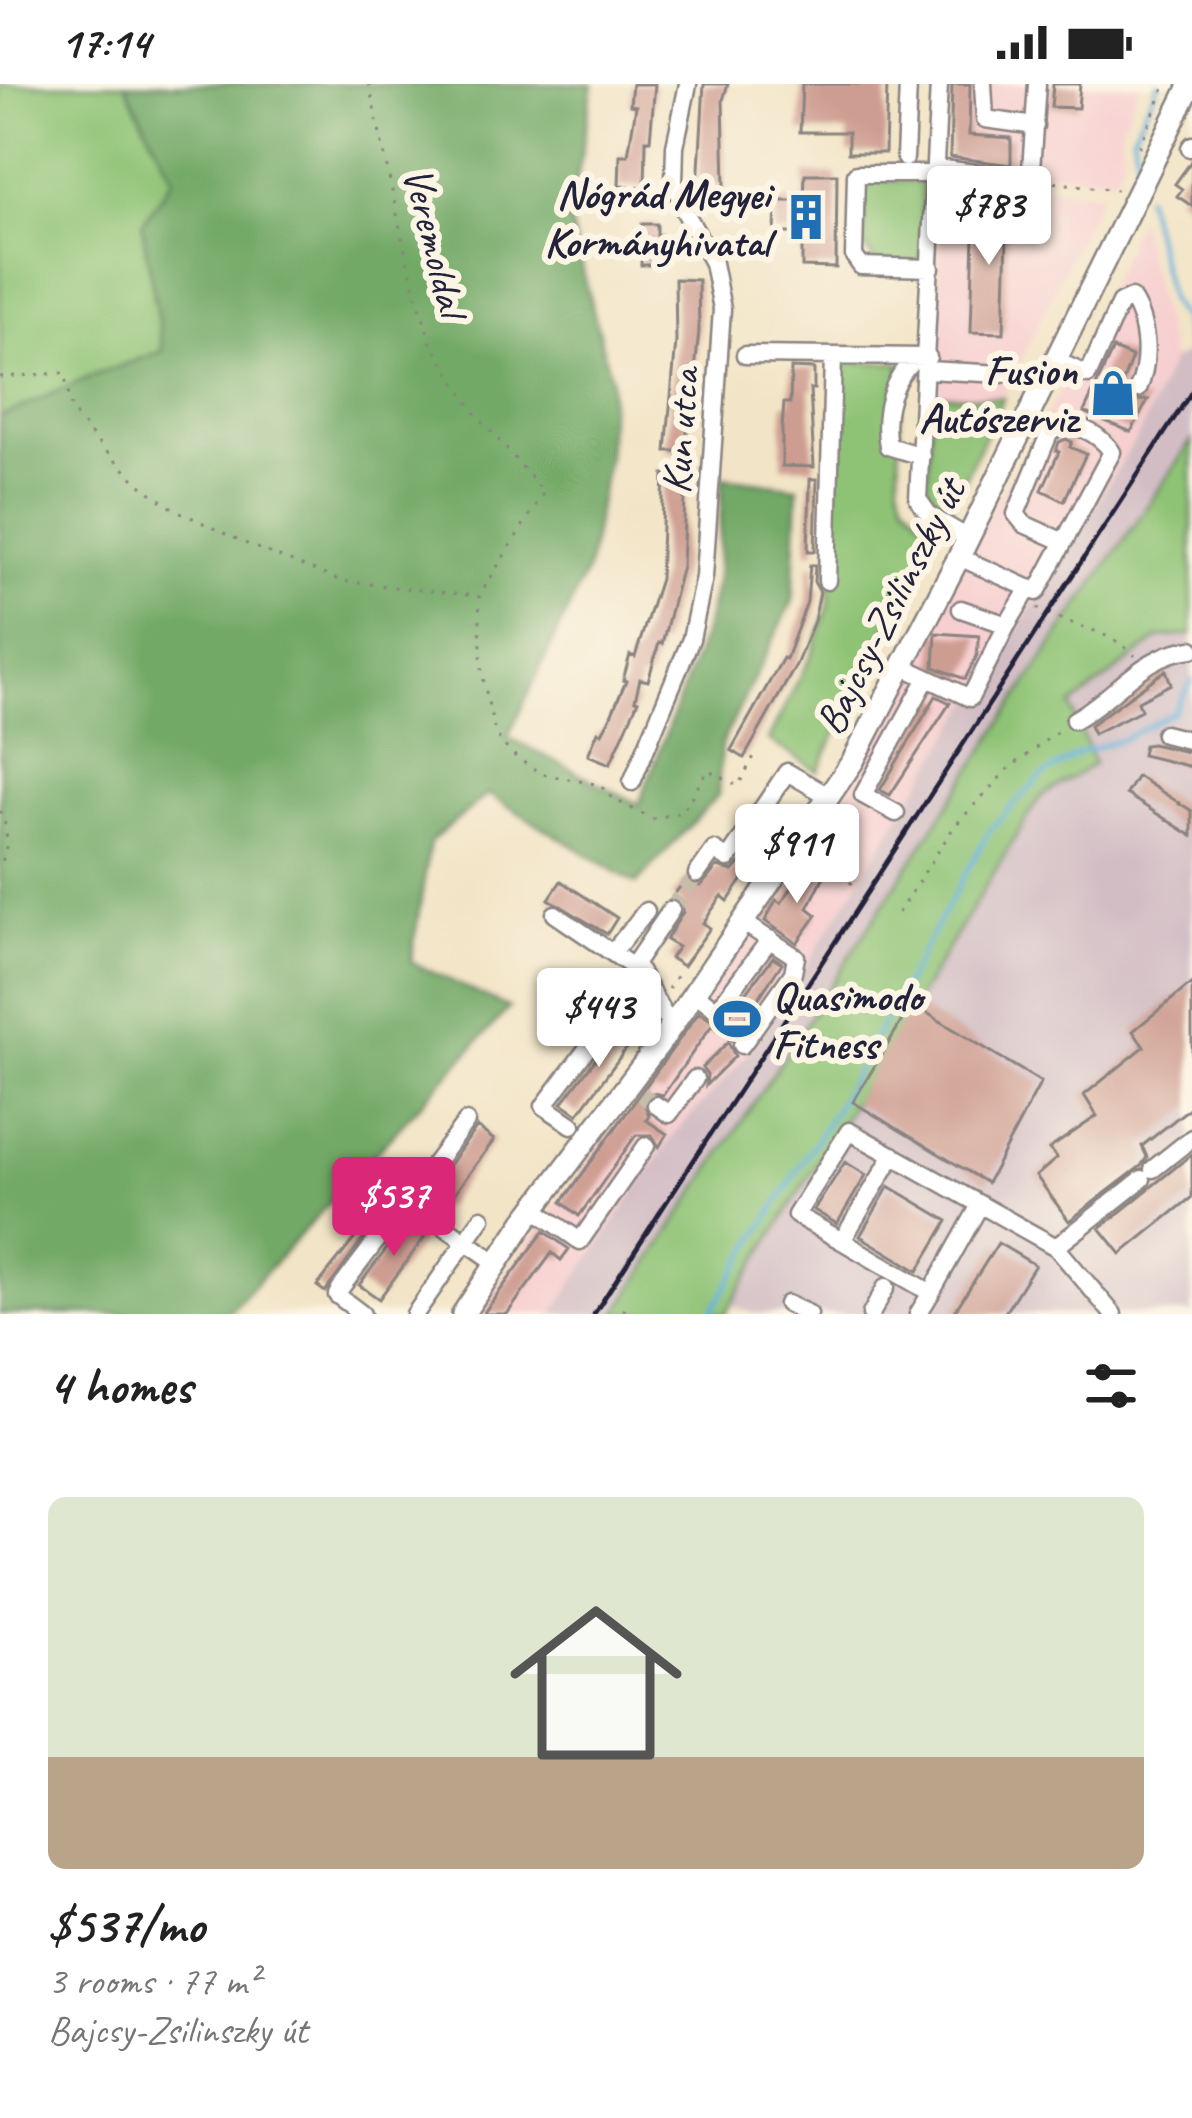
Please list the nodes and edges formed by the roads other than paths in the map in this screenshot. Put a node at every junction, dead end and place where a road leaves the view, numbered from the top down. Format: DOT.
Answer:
graph roads {
  1 [pos="688,84"];
  2 [pos="908,84"];
  3 [pos="938,84"];
  4 [pos="983,84"];
  5 [pos="1037,84"];
  6 [pos="1191,84"];
  7 [pos="1034,126"];
  8 [pos="905,158"];
  9 [pos="935,171"];
  10 [pos="931,268"];
  11 [pos="746,356"];
  12 [pos="833,356"];
  13 [pos="1055,360"];
  14 [pos="924,361"];
  15 [pos="1002,374"];
  16 [pos="1138,388"];
  17 [pos="921,456"];
  18 [pos="1064,542"];
  19 [pos="964,548"];
  20 [pos="827,581"];
  21 [pos="1033,590"];
  22 [pos="961,609"];
  23 [pos="1007,625"];
  24 [pos="1190,649"];
  25 [pos="904,667"];
  26 [pos="927,678"];
  27 [pos="1074,720"];
  28 [pos="1164,734"];
  29 [pos="1192,741"];
  30 [pos="632,782"];
  31 [pos="830,797"];
  32 [pos="896,813"];
  33 [pos="738,845"];
  34 [pos="782,870"];
  35 [pos="697,874"];
  36 [pos="671,910"];
  37 [pos="646,911"];
  38 [pos="555,914"];
  39 [pos="744,923"];
  40 [pos="770,939"];
  41 [pos="614,952"];
  42 [pos="633,966"];
  43 [pos="695,993"];
  44 [pos="661,996"];
  45 [pos="671,1027"];
  46 [pos="742,1045"];
  47 [pos="695,1079"];
  48 [pos="651,1105"];
  49 [pos="466,1122"];
  50 [pos="572,1125"];
  51 [pos="1192,1138"];
  52 [pos="646,1146"];
  53 [pos="893,1156"];
  54 [pos="409,1202"];
  55 [pos="980,1205"];
  56 [pos="534,1209"];
  57 [pos="482,1218"];
  58 [pos="842,1241"];
  59 [pos="466,1242"];
  60 [pos="1056,1247"];
  61 [pos="497,1262"];
  62 [pos="886,1287"];
  63 [pos="931,1293"];
  64 [pos="787,1304"];
  65 [pos="362,1314"];
  66 [pos="415,1314"];
  67 [pos="463,1314"];
  68 [pos="809,1314"];
  69 [pos="871,1314"];
  70 [pos="919,1314"];
  71 [pos="1113,1314"];
  1 -- 30 [label="street, Kun utca"];
  2 -- 8 [label="street"];
  3 -- 9 [label="street"];
  4 -- 7 [label="street"];
  5 -- 7 [label="street"];
  6 -- 13 [label="main road, Bajcsy-Zsilinszky út"];
  7 -- 9 [label="street"];
  9 -- 10 [label="street"];
  9 -- 10 [label="street"];
  10 -- 14 [label="street"];
  11 -- 12 [label="street, Kun utca"];
  12 -- 14 [label="street, Kun utca"];
  12 -- 20 [label="street"];
  13 -- 16 [label="street"];
  13 -- 19 [label="main road, Bajcsy-Zsilinszky út"];
  14 -- 15 [label="street, Kun utca"];
  14 -- 17 [label="street"];
  14 -- 17 [label="street"];
  17 -- 19 [label="street"];
  18 -- 18 [label="street"];
  18 -- 21 [label="street"];
  19 -- 21 [label="street"];
  19 -- 25 [label="main road, Bajcsy-Zsilinszky út"];
  21 -- 23 [label="street"];
  22 -- 23 [label="street"];
  23 -- 26 [label="street"];
  24 -- 27 [label="street"];
  25 -- 26 [label="street"];
  25 -- 31 [label="main road, Bajcsy-Zsilinszky út"];
  26 -- 32 [label="street"];
  28 -- 29 [label="street"];
  31 -- 33 [label="street"];
  31 -- 34 [label="main road, Bajcsy-Zsilinszky út"];
  33 -- 34 [label="street"];
  33 -- 35 [label="street"];
  34 -- 39 [label="main road, Bajcsy-Zsilinszky út"];
  36 -- 42 [label="street"];
  37 -- 41 [label="street"];
  38 -- 41 [label="street"];
  39 -- 40 [label="street"];
  39 -- 43 [label="main road, Bajcsy-Zsilinszky út"];
  40 -- 43 [label="street"];
  40 -- 46 [label="street"];
  41 -- 42 [label="street"];
  42 -- 44 [label="street"];
  43 -- 45 [label="main road, Bajcsy-Zsilinszky út"];
  44 -- 45 [label="street"];
  44 -- 50 [label="street"];
  45 -- 48 [label="main road, Bajcsy-Zsilinszky út"];
  47 -- 48 [label="street"];
  48 -- 56 [label="main road, Bajcsy-Zsilinszky út"];
  49 -- 54 [label="street"];
  51 -- 60 [label="street"];
  52 -- 56 [label="street"];
  53 -- 55 [label="street"];
  53 -- 58 [label="street"];
  53 -- 58 [label="street"];
  54 -- 59 [label="street"];
  54 -- 65 [label="street"];
  55 -- 60 [label="street"];
  55 -- 63 [label="street"];
  56 -- 61 [label="main road, Bajcsy-Zsilinszky út"];
  57 -- 59 [label="street"];
  58 -- 63 [label="street"];
  59 -- 61 [label="street"];
  59 -- 66 [label="street"];
  60 -- 71 [label="street"];
  61 -- 67 [label="main road, Bajcsy-Zsilinszky út"];
  62 -- 69 [label="street"];
  63 -- 70 [label="street"];
  64 -- 68 [label="street"];
}
